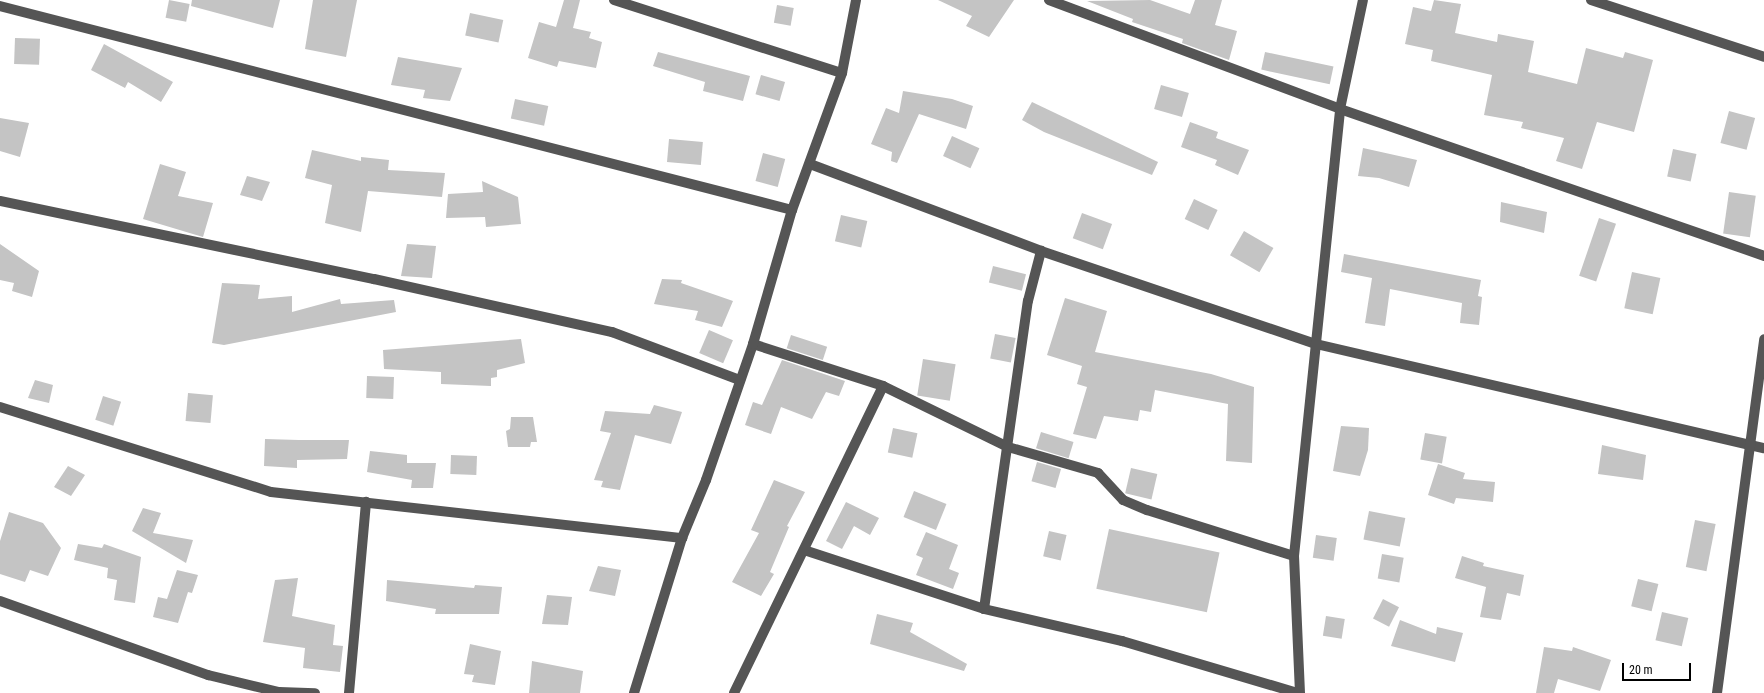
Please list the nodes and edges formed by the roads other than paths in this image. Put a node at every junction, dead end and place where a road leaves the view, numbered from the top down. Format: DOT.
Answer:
graph roads {
  1 [pos="614,0"];
  2 [pos="856,0"];
  3 [pos="1049,0"];
  4 [pos="1362,0"];
  5 [pos="1591,0"];
  6 [pos="0,6"];
  7 [pos="1764,57"];
  8 [pos="842,73"];
  9 [pos="1340,109"];
  10 [pos="810,164"];
  11 [pos="0,201"];
  12 [pos="792,210"];
  13 [pos="1040,251"];
  14 [pos="1764,256"];
  15 [pos="1764,339"];
  16 [pos="753,344"];
  17 [pos="1316,344"];
  18 [pos="740,380"];
  19 [pos="883,386"];
  20 [pos="0,407"];
  21 [pos="1750,445"];
  22 [pos="1008,446"];
  23 [pos="1764,448"];
  24 [pos="366,502"];
  25 [pos="682,538"];
  26 [pos="804,550"];
  27 [pos="1294,556"];
  28 [pos="0,601"];
  29 [pos="984,609"];
  30 [pos="315,693"];
  31 [pos="349,693"];
  32 [pos="634,693"];
  33 [pos="734,693"];
  34 [pos="1299,693"];
  35 [pos="1717,693"];
  1 -- 8 [label="street"];
  2 -- 8 [label="street"];
  3 -- 9 [label="street"];
  4 -- 9 [label="street"];
  5 -- 7 [label="street"];
  6 -- 12 [label="street"];
  8 -- 10 [label="street"];
  9 -- 14 [label="street"];
  9 -- 17 [label="street"];
  10 -- 12 [label="street"];
  10 -- 13 [label="street"];
  11 -- 18 [label="street"];
  12 -- 16 [label="street"];
  13 -- 17 [label="street"];
  13 -- 22 [label="street"];
  15 -- 21 [label="street"];
  16 -- 18 [label="street"];
  16 -- 19 [label="street"];
  17 -- 21 [label="street"];
  17 -- 27 [label="street"];
  18 -- 25 [label="street"];
  19 -- 22 [label="street"];
  19 -- 26 [label="street"];
  20 -- 24 [label="street"];
  21 -- 23 [label="street"];
  21 -- 35 [label="street"];
  22 -- 27 [label="street"];
  22 -- 29 [label="street"];
  24 -- 25 [label="street"];
  24 -- 31 [label="street"];
  25 -- 32 [label="street"];
  26 -- 29 [label="street"];
  26 -- 33 [label="street"];
  27 -- 34 [label="street"];
  28 -- 30 [label="street"];
  29 -- 34 [label="street"];
}
